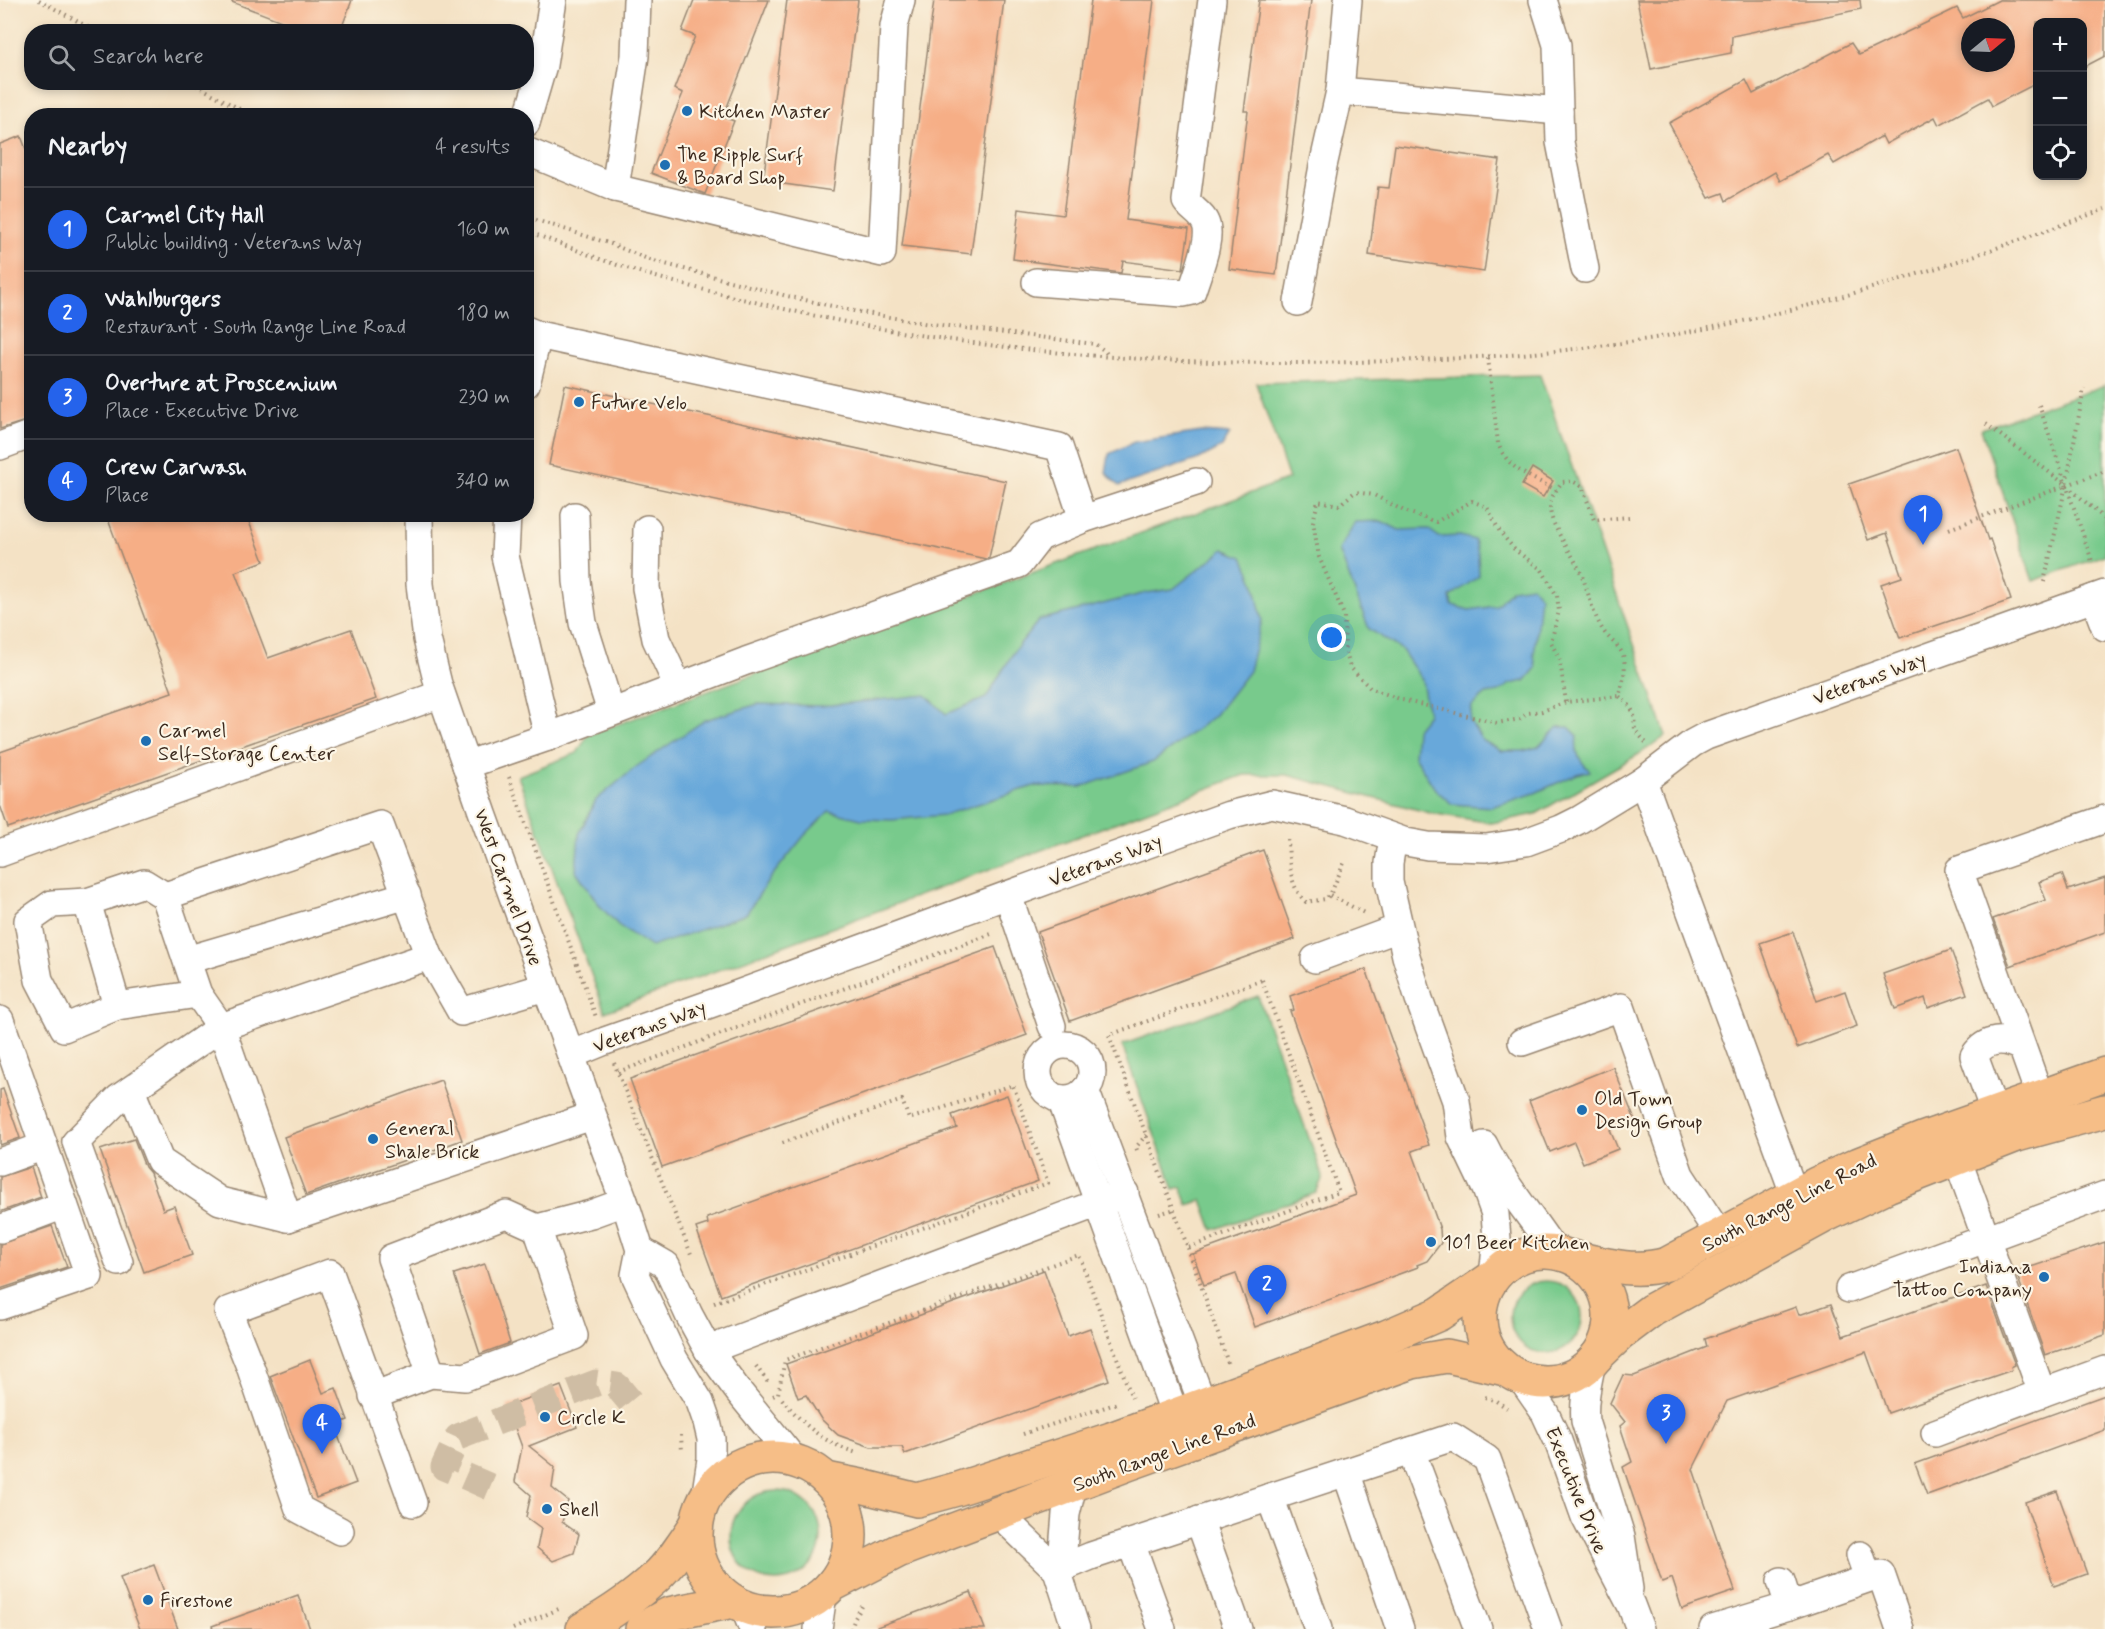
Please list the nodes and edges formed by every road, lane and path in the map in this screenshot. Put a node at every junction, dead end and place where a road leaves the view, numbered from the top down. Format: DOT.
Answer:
graph roads {
  1 [pos="39,0"];
  2 [pos="553,0"];
  3 [pos="637,0"];
  4 [pos="901,0"];
  5 [pos="1212,0"];
  6 [pos="1348,0"];
  7 [pos="1543,0"];
  8 [pos="82,24"];
  9 [pos="205,90"];
  10 [pos="1340,91"];
  11 [pos="238,108"];
  12 [pos="530,108"];
  13 [pos="1559,111"];
  14 [pos="534,154"];
  15 [pos="615,188"];
  16 [pos="2105,209"];
  17 [pos="536,220"];
  18 [pos="534,234"];
  19 [pos="1585,269"];
  20 [pos="1036,282"];
  21 [pos="1298,302"];
  22 [pos="534,332"];
  23 [pos="1109,358"];
  24 [pos="1488,358"];
  25 [pos="2084,388"];
  26 [pos="2039,405"];
  27 [pos="1986,424"];
  28 [pos="24,437"];
  29 [pos="0,446"];
  30 [pos="2105,471"];
  31 [pos="1196,482"];
  32 [pos="2066,485"];
  33 [pos="1556,490"];
  34 [pos="575,516"];
  35 [pos="1629,517"];
  36 [pos="1083,519"];
  37 [pos="2105,519"];
  38 [pos="419,522"];
  39 [pos="507,522"];
  40 [pos="648,529"];
  41 [pos="1949,529"];
  42 [pos="2093,564"];
  43 [pos="2044,582"];
  44 [pos="2099,596"];
  45 [pos="2105,627"];
  46 [pos="678,687"];
  47 [pos="441,694"];
  48 [pos="1619,696"];
  49 [pos="1566,702"];
  50 [pos="611,712"];
  51 [pos="548,736"];
  52 [pos="1652,750"];
  53 [pos="466,765"];
  54 [pos="1643,781"];
  55 [pos="2105,819"];
  56 [pos="1393,837"];
  57 [pos="1288,839"];
  58 [pos="0,854"];
  59 [pos="1344,863"];
  60 [pos="407,895"];
  61 [pos="1008,895"];
  62 [pos="1330,895"];
  63 [pos="165,896"];
  64 [pos="87,902"];
  65 [pos="1371,917"];
  66 [pos="1399,928"];
  67 [pos="1000,931"];
  68 [pos="429,956"];
  69 [pos="1315,959"];
  70 [pos="187,960"];
  71 [pos="545,987"];
  72 [pos="198,994"];
  73 [pos="117,1006"];
  74 [pos="0,1020"];
  75 [pos="1052,1026"];
  76 [pos="221,1027"];
  77 [pos="1522,1042"];
  78 [pos="2022,1048"];
  79 [pos="571,1055"];
  80 [pos="618,1072"];
  81 [pos="2105,1074"];
  82 [pos="9,1076"];
  83 [pos="131,1089"];
  84 [pos="2040,1097"];
  85 [pos="1456,1101"];
  86 [pos="2105,1111"];
  87 [pos="1995,1113"];
  88 [pos="592,1116"];
  89 [pos="1147,1134"];
  90 [pos="782,1143"];
  91 [pos="44,1146"];
  92 [pos="1139,1156"];
  93 [pos="1957,1158"];
  94 [pos="0,1162"];
  95 [pos="1125,1193"];
  96 [pos="2105,1195"];
  97 [pos="1795,1196"];
  98 [pos="624,1202"];
  99 [pos="1099,1203"];
  100 [pos="64,1205"];
  101 [pos="288,1218"];
  102 [pos="537,1228"];
  103 [pos="0,1229"];
  104 [pos="1720,1236"];
  105 [pos="1986,1238"];
  106 [pos="1188,1248"];
  107 [pos="640,1250"];
  108 [pos="1563,1254"];
  109 [pos="119,1262"];
  110 [pos="1493,1277"];
  111 [pos="1849,1289"];
  112 [pos="709,1293"];
  113 [pos="714,1303"];
  114 [pos="0,1306"];
  115 [pos="734,1339"];
  116 [pos="708,1350"];
  117 [pos="1595,1359"];
  118 [pos="1240,1362"];
  119 [pos="1229,1366"];
  120 [pos="2105,1370"];
  121 [pos="1513,1373"];
  122 [pos="431,1374"];
  123 [pos="2042,1393"];
  124 [pos="778,1394"];
  125 [pos="1480,1395"];
  126 [pos="373,1396"];
  127 [pos="1184,1396"];
  128 [pos="1132,1398"];
  129 [pos="1512,1414"];
  130 [pos="679,1426"];
  131 [pos="1935,1433"];
  132 [pos="1013,1438"];
  133 [pos="1411,1451"];
  134 [pos="867,1456"];
  135 [pos="683,1461"];
  136 [pos="795,1461"];
  137 [pos="1346,1472"];
  138 [pos="826,1479"];
  139 [pos="1073,1485"];
  140 [pos="1270,1497"];
  141 [pos="413,1503"];
  142 [pos="700,1512"];
  143 [pos="998,1514"];
  144 [pos="1199,1521"];
  145 [pos="340,1531"];
  146 [pos="1131,1543"];
  147 [pos="1057,1570"];
  148 [pos="1780,1581"];
  149 [pos="828,1589"];
  150 [pos="1789,1606"];
  151 [pos="744,1612"];
  152 [pos="1635,1617"];
  153 [pos="1721,1628"];
  154 [pos="583,1629"];
  155 [pos="642,1629"];
  156 [pos="819,1629"];
  157 [pos="1076,1629"];
  158 [pos="1162,1629"];
  159 [pos="1238,1629"];
  160 [pos="1318,1629"];
  161 [pos="1400,1629"];
  162 [pos="1478,1629"];
  163 [pos="1548,1629"];
  164 [pos="1900,1629"];
  1 -- 8 [label="path"];
  2 -- 12 [label="street"];
  3 -- 15 [label="street"];
  4 -- 15 [label="street"];
  5 -- 20 [label="street"];
  6 -- 10 [label="street"];
  7 -- 13 [label="street"];
  9 -- 11 [label="path"];
  10 -- 13 [label="street"];
  10 -- 21 [label="street"];
  13 -- 19 [label="street"];
  14 -- 15 [label="street"];
  16 -- 24 [label="path"];
  17 -- 23 [label="path"];
  18 -- 23 [label="path"];
  22 -- 36 [label="street"];
  23 -- 24 [label="path"];
  24 -- 33 [label="path"];
  25 -- 32 [label="path"];
  26 -- 32 [label="path"];
  27 -- 32 [label="path"];
  28 -- 29 [label="street"];
  30 -- 32 [label="path"];
  31 -- 36 [label="street"];
  32 -- 37 [label="path"];
  32 -- 41 [label="path"];
  32 -- 42 [label="path"];
  32 -- 43 [label="path"];
  33 -- 35 [label="path"];
  33 -- 48 [label="path"];
  34 -- 50 [label="street"];
  36 -- 46 [label="street"];
  38 -- 47 [label="street, West Carmel Drive"];
  39 -- 51 [label="street"];
  40 -- 46 [label="street"];
  44 -- 45 [label="street"];
  44 -- 54 [label="street, Veterans Way"];
  46 -- 50 [label="street"];
  47 -- 53 [label="street, West Carmel Drive"];
  47 -- 58 [label="street"];
  48 -- 49 [label="path"];
  48 -- 52 [label="path"];
  49 -- 49 [label="path"];
  50 -- 51 [label="street"];
  51 -- 53 [label="street"];
  53 -- 71 [label="street, West Carmel Drive"];
  54 -- 56 [label="street, Veterans Way"];
  54 -- 97 [label="street"];
  55 -- 78 [label="street"];
  56 -- 61 [label="street, Veterans Way"];
  56 -- 66 [label="street"];
  57 -- 62 [label="path"];
  59 -- 62 [label="path"];
  60 -- 63 [label="street"];
  60 -- 68 [label="street"];
  60 -- 70 [label="street"];
  61 -- 75 [label="street"];
  61 -- 79 [label="street, Veterans Way"];
  62 -- 65 [label="path"];
  63 -- 64 [label="street"];
  63 -- 70 [label="street"];
  64 -- 73 [label="street"];
  64 -- 73 [label="street"];
  66 -- 69 [label="street"];
  66 -- 85 [label="street"];
  67 -- 80 [label="path"];
  68 -- 71 [label="street"];
  68 -- 76 [label="street"];
  70 -- 72 [label="street"];
  71 -- 79 [label="street, West Carmel Drive"];
  72 -- 73 [label="street"];
  72 -- 76 [label="street"];
  74 -- 82 [label="street"];
  76 -- 83 [label="street"];
  76 -- 101 [label="street"];
  77 -- 104 [label="street"];
  78 -- 84 [label="street"];
  78 -- 87 [label="street"];
  79 -- 88 [label="street, West Carmel Drive"];
  81 -- 84 [label="main road, South Range Line Road"];
  82 -- 91 [label="street"];
  83 -- 101 [label="street"];
  83 -- 109 [label="street"];
  84 -- 87 [label="main road, South Range Line Road"];
  85 -- 108 [label="street"];
  85 -- 110 [label="street"];
  86 -- 93 [label="main road, South Range Line Road"];
  87 -- 97 [label="main road, South Range Line Road"];
  88 -- 98 [label="street, West Carmel Drive"];
  88 -- 101 [label="street"];
  89 -- 92 [label="path"];
  89 -- 106 [label="path"];
  89 -- 106 [label="path"];
  90 -- 113 [label="path"];
  91 -- 94 [label="street"];
  91 -- 100 [label="street"];
  93 -- 105 [label="street"];
  93 -- 117 [label="main road, South Range Line Road"];
  95 -- 99 [label="street"];
  95 -- 99 [label="street"];
  95 -- 127 [label="street"];
  96 -- 105 [label="street"];
  97 -- 104 [label="main road, South Range Line Road"];
  98 -- 102 [label="street"];
  98 -- 107 [label="street, West Carmel Drive"];
  99 -- 115 [label="street"];
  99 -- 127 [label="street"];
  100 -- 103 [label="street"];
  100 -- 114 [label="street"];
  102 -- 122 [label="street"];
  102 -- 122 [label="street"];
  104 -- 108 [label="main road, South Range Line Road"];
  105 -- 111 [label="street"];
  105 -- 123 [label="street"];
  106 -- 119 [label="path"];
  107 -- 116 [label="street"];
  107 -- 142 [label="street, West Carmel Drive"];
  108 -- 110 [label="main road"];
  108 -- 117 [label="main road"];
  110 -- 121 [label="main road"];
  110 -- 127 [label="main road, South Range Line Road"];
  112 -- 113 [label="path"];
  113 -- 115 [label="path"];
  115 -- 116 [label="street"];
  115 -- 124 [label="path"];
  116 -- 136 [label="street"];
  117 -- 121 [label="main road"];
  117 -- 152 [label="street, Executive Drive"];
  118 -- 119 [label="path"];
  119 -- 127 [label="path"];
  120 -- 123 [label="street"];
  121 -- 139 [label="main road, South Range Line Road"];
  121 -- 152 [label="street, Executive Drive"];
  122 -- 126 [label="street"];
  123 -- 131 [label="street"];
  124 -- 128 [label="path"];
  124 -- 134 [label="path"];
  125 -- 129 [label="path"];
  126 -- 141 [label="street"];
  126 -- 145 [label="street"];
  127 -- 128 [label="path"];
  127 -- 138 [label="main road, South Range Line Road"];
  128 -- 132 [label="path"];
  130 -- 135 [label="path"];
  133 -- 137 [label="street"];
  133 -- 162 [label="street"];
  133 -- 163 [label="street"];
  136 -- 138 [label="main road"];
  136 -- 142 [label="main road"];
  137 -- 140 [label="street"];
  137 -- 161 [label="street"];
  138 -- 149 [label="main road"];
  139 -- 143 [label="main road, South Range Line Road"];
  139 -- 147 [label="street"];
  140 -- 144 [label="street"];
  140 -- 160 [label="street"];
  142 -- 151 [label="main road"];
  142 -- 154 [label="main road"];
  143 -- 147 [label="street"];
  143 -- 149 [label="main road, South Range Line Road"];
  144 -- 146 [label="street"];
  144 -- 159 [label="street"];
  146 -- 147 [label="street"];
  146 -- 158 [label="street"];
  147 -- 157 [label="street"];
  148 -- 150 [label="street"];
  149 -- 151 [label="main road"];
  149 -- 156 [label="street"];
  150 -- 153 [label="street"];
  150 -- 164 [label="street"];
  151 -- 155 [label="main road"];
}
